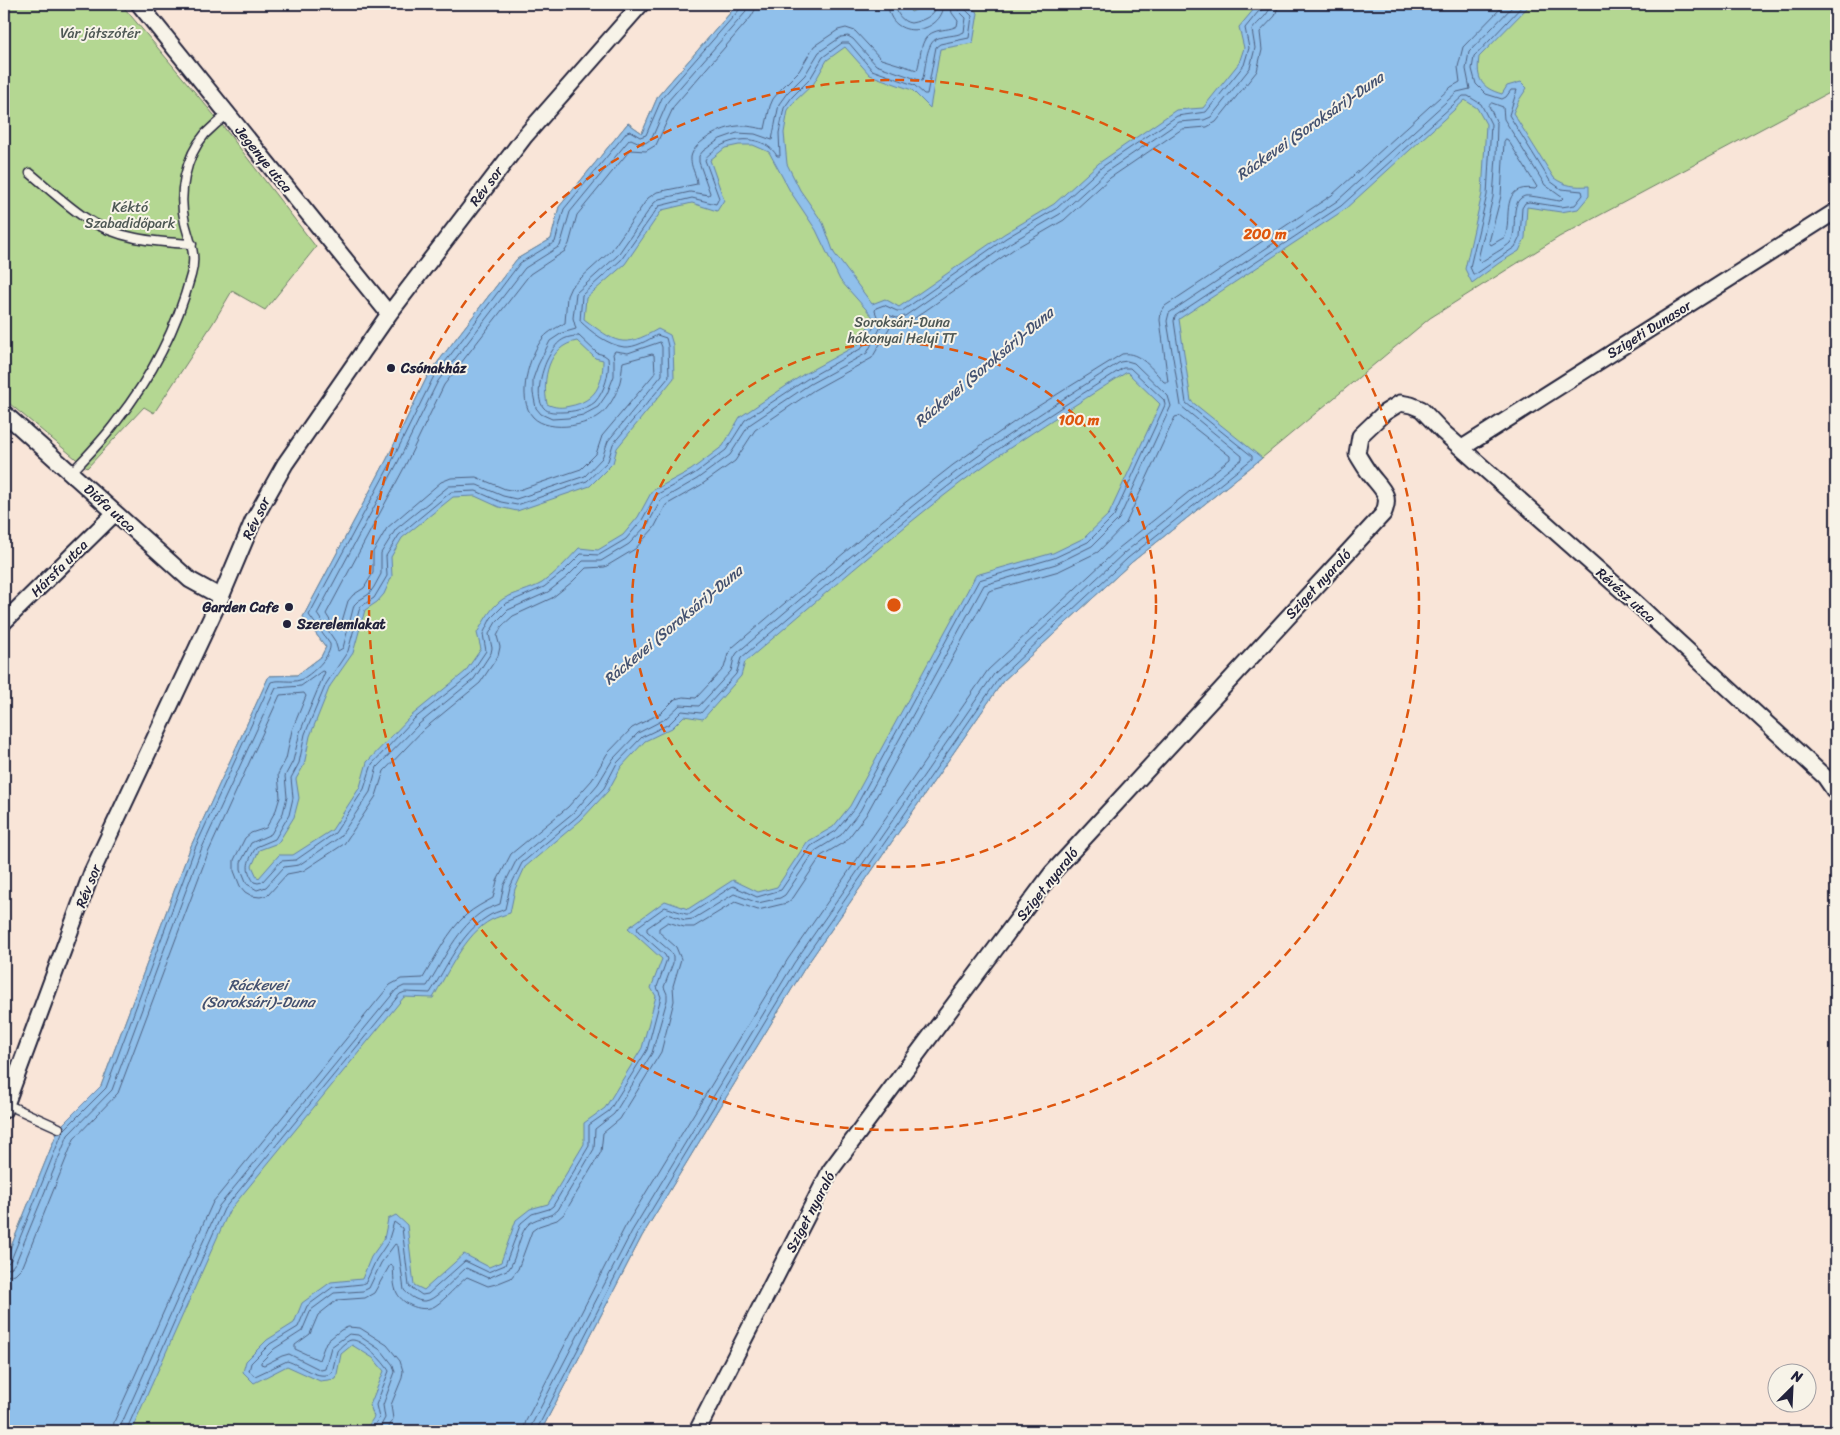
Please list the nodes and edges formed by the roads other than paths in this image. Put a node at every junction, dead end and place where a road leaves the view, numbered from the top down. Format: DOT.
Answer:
graph roads {
  1 [pos="139,4"];
  2 [pos="641,4"];
  3 [pos="228,114"];
  4 [pos="30,173"];
  5 [pos="1836,211"];
  6 [pos="192,244"];
  7 [pos="389,314"];
  8 [pos="1411,404"];
  9 [pos="4,413"];
  10 [pos="1462,448"];
  11 [pos="71,473"];
  12 [pos="115,513"];
  13 [pos="221,597"];
  14 [pos="4,622"];
  15 [pos="1836,793"];
  16 [pos="5,1107"];
  17 [pos="59,1128"];
  18 [pos="697,1431"];
  1 -- 3 [label="street, Jegenye utca"];
  2 -- 7 [label="street, Rév sor"];
  3 -- 6 [label="lane"];
  3 -- 7 [label="street, Jegenye utca"];
  4 -- 6 [label="lane"];
  5 -- 10 [label="street, Szigeti Dunasor"];
  6 -- 11 [label="lane"];
  7 -- 13 [label="street, Rév sor"];
  8 -- 10 [label="street, Révész utca"];
  8 -- 18 [label="street, Sziget nyaraló"];
  9 -- 11 [label="street, Diófa utca"];
  10 -- 15 [label="street, Révész utca"];
  11 -- 12 [label="street, Diófa utca"];
  12 -- 13 [label="street, Diófa utca"];
  12 -- 14 [label="street, Hársfa utca"];
  13 -- 16 [label="street, Rév sor"];
  16 -- 17 [label="lane"];
}
